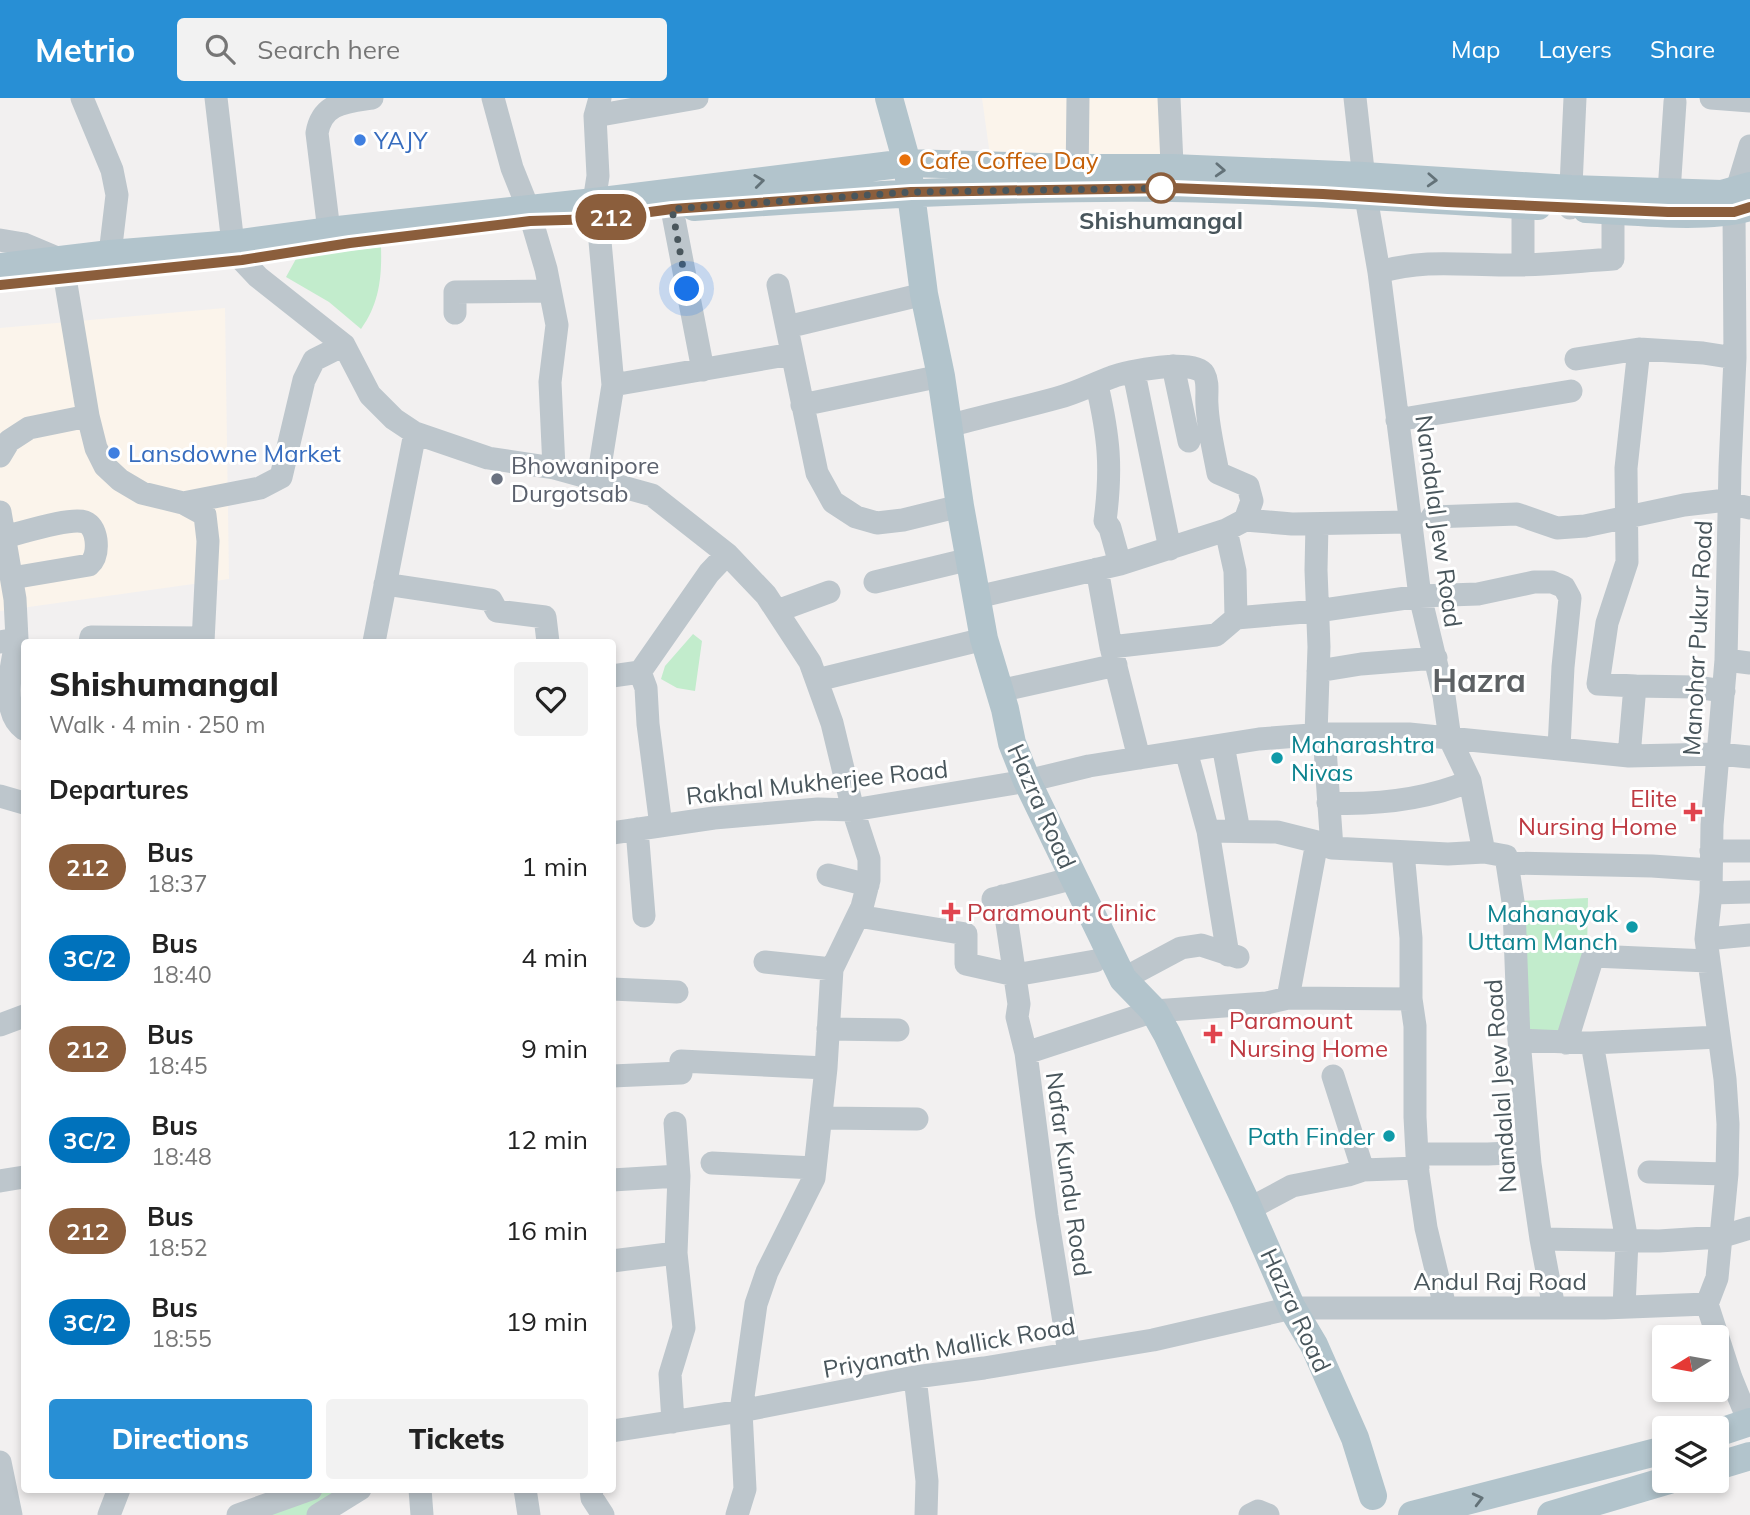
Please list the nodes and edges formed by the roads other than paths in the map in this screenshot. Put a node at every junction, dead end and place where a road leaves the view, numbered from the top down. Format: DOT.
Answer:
graph roads {
  1 [pos="82,98"];
  2 [pos="216,98"];
  3 [pos="372,98"];
  4 [pos="492,98"];
  5 [pos="697,98"];
  6 [pos="889,98"];
  7 [pos="1078,98"];
  8 [pos="1169,98"];
  9 [pos="1355,98"];
  10 [pos="1575,98"];
  11 [pos="1711,98"];
  12 [pos="1750,101"];
  13 [pos="1675,102"];
  14 [pos="598,107"];
  15 [pos="1750,146"];
  16 [pos="907,163"];
  17 [pos="1078,178"];
  18 [pos="1173,178"];
  19 [pos="1365,187"];
  20 [pos="911,192"];
  21 [pos="1669,192"];
  22 [pos="1571,199"];
  23 [pos="1743,199"];
  24 [pos="1523,205"];
  25 [pos="672,209"];
  26 [pos="596,210"];
  27 [pos="1613,210"];
  28 [pos="529,214"];
  29 [pos="329,231"];
  30 [pos="0,240"];
  31 [pos="238,252"];
  32 [pos="110,254"];
  33 [pos="1523,265"];
  34 [pos="0,267"];
  35 [pos="63,269"];
  36 [pos="1379,272"];
  37 [pos="0,285"];
  38 [pos="778,285"];
  39 [pos="1742,287"];
  40 [pos="550,291"];
  41 [pos="924,294"];
  42 [pos="455,313"];
  43 [pos="1743,324"];
  44 [pos="787,327"];
  45 [pos="344,345"];
  46 [pos="1639,349"];
  47 [pos="792,354"];
  48 [pos="1735,358"];
  49 [pos="1576,359"];
  50 [pos="1173,366"];
  51 [pos="703,370"];
  52 [pos="1134,373"];
  53 [pos="941,376"];
  54 [pos="613,385"];
  55 [pos="1097,385"];
  56 [pos="1571,391"];
  57 [pos="802,405"];
  58 [pos="88,416"];
  59 [pos="1397,420"];
  60 [pos="1741,425"];
  61 [pos="948,426"];
  62 [pos="415,433"];
  63 [pos="1189,441"];
  64 [pos="0,456"];
  65 [pos="554,468"];
  66 [pos="598,479"];
  67 [pos="183,503"];
  68 [pos="960,506"];
  69 [pos="1740,506"];
  70 [pos="0,512"];
  71 [pos="1432,517"];
  72 [pos="1625,519"];
  73 [pos="1409,522"];
  74 [pos="1317,524"];
  75 [pos="1236,525"];
  76 [pos="4,537"];
  77 [pos="1170,550"];
  78 [pos="727,554"];
  79 [pos="970,559"];
  80 [pos="1120,564"];
  81 [pos="1097,569"];
  82 [pos="12,578"];
  83 [pos="875,582"];
  84 [pos="385,584"];
  85 [pos="829,592"];
  86 [pos="1420,596"];
  87 [pos="977,597"];
  88 [pos="777,611"];
  89 [pos="1317,611"];
  90 [pos="1236,618"];
  91 [pos="91,639"];
  92 [pos="166,639"];
  93 [pos="203,639"];
  94 [pos="375,639"];
  95 [pos="548,639"];
  96 [pos="984,639"];
  97 [pos="9,641"];
  98 [pos="1113,656"];
  99 [pos="1436,658"];
  100 [pos="1726,660"];
  101 [pos="1750,663"];
  102 [pos="1318,671"];
  103 [pos="640,672"];
  104 [pos="616,676"];
  105 [pos="817,680"];
  106 [pos="1635,686"];
  107 [pos="999,691"];
  108 [pos="1724,691"];
  109 [pos="21,726"];
  110 [pos="1320,734"];
  111 [pos="1450,739"];
  112 [pos="1223,745"];
  113 [pos="1559,748"];
  114 [pos="1186,751"];
  115 [pos="1718,754"];
  116 [pos="1629,756"];
  117 [pos="1750,757"];
  118 [pos="1139,758"];
  119 [pos="1027,781"];
  120 [pos="1470,781"];
  121 [pos="0,796"];
  122 [pos="21,802"];
  123 [pos="1328,803"];
  124 [pos="853,810"];
  125 [pos="661,826"];
  126 [pos="637,830"];
  127 [pos="1208,831"];
  128 [pos="1239,831"];
  129 [pos="616,833"];
  130 [pos="1324,845"];
  131 [pos="1750,851"];
  132 [pos="1403,852"];
  133 [pos="1484,852"];
  134 [pos="1507,863"];
  135 [pos="1711,871"];
  136 [pos="828,875"];
  137 [pos="1074,878"];
  138 [pos="868,885"];
  139 [pos="1750,892"];
  140 [pos="643,916"];
  141 [pos="858,916"];
  142 [pos="1750,934"];
  143 [pos="1707,950"];
  144 [pos="1095,961"];
  145 [pos="765,962"];
  146 [pos="832,969"];
  147 [pos="1015,975"];
  148 [pos="1123,979"];
  149 [pos="616,989"];
  150 [pos="677,992"];
  151 [pos="1288,998"];
  152 [pos="1411,999"];
  153 [pos="1154,1011"];
  154 [pos="21,1017"];
  155 [pos="0,1025"];
  156 [pos="828,1029"];
  157 [pos="898,1030"];
  158 [pos="1719,1037"];
  159 [pos="1519,1040"];
  160 [pos="1566,1043"];
  161 [pos="1592,1043"];
  162 [pos="1026,1053"];
  163 [pos="826,1068"];
  164 [pos="616,1076"];
  165 [pos="1333,1076"];
  166 [pos="821,1118"];
  167 [pos="917,1119"];
  168 [pos="675,1123"];
  169 [pos="1529,1152"];
  170 [pos="1418,1161"];
  171 [pos="712,1163"];
  172 [pos="815,1168"];
  173 [pos="1363,1170"];
  174 [pos="1649,1172"];
  175 [pos="1727,1174"];
  176 [pos="679,1176"];
  177 [pos="21,1178"];
  178 [pos="616,1180"];
  179 [pos="0,1181"];
  180 [pos="1249,1209"];
  181 [pos="1750,1228"];
  182 [pos="1720,1237"];
  183 [pos="1541,1239"];
  184 [pos="1627,1241"];
  185 [pos="676,1253"];
  186 [pos="616,1260"];
  187 [pos="1707,1304"];
  188 [pos="1445,1307"];
  189 [pos="1624,1307"];
  190 [pos="1292,1308"];
  191 [pos="1554,1308"];
  192 [pos="1069,1353"];
  193 [pos="915,1377"];
  194 [pos="741,1411"];
  195 [pos="1750,1415"];
  196 [pos="673,1422"];
  197 [pos="1750,1422"];
  198 [pos="616,1429"];
  199 [pos="1729,1429"];
  200 [pos="1652,1453"];
  201 [pos="1750,1456"];
  202 [pos="1729,1462"];
  203 [pos="0,1464"];
  204 [pos="1652,1488"];
  205 [pos="117,1493"];
  206 [pos="300,1493"];
  207 [pos="354,1493"];
  208 [pos="420,1493"];
  209 [pos="526,1493"];
  210 [pos="591,1493"];
  211 [pos="1368,1506"];
  212 [pos="1609,1507"];
  213 [pos="324,1513"];
  214 [pos="11,1515"];
  215 [pos="109,1515"];
  216 [pos="238,1515"];
  217 [pos="422,1515"];
  218 [pos="529,1515"];
  219 [pos="603,1515"];
  220 [pos="737,1515"];
  221 [pos="926,1515"];
  222 [pos="1250,1515"];
  223 [pos="1268,1515"];
  224 [pos="1403,1515"];
  225 [pos="1412,1515"];
  226 [pos="1551,1515"];
  1 -- 32 [label="street"];
  2 -- 31 [label="street"];
  3 -- 29 [label="street"];
  4 -- 28 [label="street"];
  5 -- 14 [label="street"];
  6 -- 16 [label="main road, Hazra Road"];
  7 -- 17 [label="street"];
  8 -- 18 [label="street"];
  9 -- 19 [label="street, Nandalal Jew Road"];
  10 -- 22 [label="street"];
  11 -- 12 [label="street"];
  13 -- 21 [label="street"];
  14 -- 26 [label="street"];
  15 -- 23 [label="street, Manohar Pukur Road"];
  16 -- 17 [label="main road"];
  16 -- 20 [label="main road, Hazra Road"];
  26 -- 16 [label="main road, one-way"];
  17 -- 18 [label="main road"];
  17 -- 20 [label="main road"];
  18 -- 19 [label="main road"];
  19 -- 22 [label="main road, one-way"];
  19 -- 24 [label="main road"];
  19 -- 36 [label="street, Nandalal Jew Road"];
  20 -- 25 [label="main road"];
  20 -- 41 [label="main road, Hazra Road"];
  21 -- 22 [label="main road"];
  21 -- 23 [label="main road"];
  22 -- 24 [label="main road"];
  22 -- 27 [label="main road"];
  23 -- 27 [label="main road"];
  23 -- 39 [label="street, Manohar Pukur Road"];
  24 -- 33 [label="street"];
  25 -- 26 [label="main road"];
  25 -- 51 [label="street"];
  26 -- 28 [label="main road"];
  26 -- 54 [label="street"];
  27 -- 33 [label="street"];
  28 -- 29 [label="main road"];
  28 -- 31 [label="main road"];
  28 -- 40 [label="street"];
  29 -- 31 [label="main road"];
  30 -- 35 [label="street"];
  31 -- 32 [label="main road"];
  31 -- 35 [label="main road"];
  31 -- 45 [label="street"];
  32 -- 35 [label="main road"];
  33 -- 36 [label="street"];
  34 -- 35 [label="main road"];
  35 -- 37 [label="main road"];
  35 -- 58 [label="street"];
  36 -- 59 [label="street, Nandalal Jew Road"];
  38 -- 44 [label="street"];
  39 -- 43 [label="street, Manohar Pukur Road"];
  40 -- 42 [label="street"];
  40 -- 65 [label="street"];
  41 -- 44 [label="street"];
  41 -- 53 [label="main road, Hazra Road"];
  43 -- 48 [label="street, Manohar Pukur Road"];
  44 -- 47 [label="street"];
  45 -- 62 [label="street"];
  45 -- 67 [label="street"];
  46 -- 48 [label="street"];
  46 -- 49 [label="street"];
  46 -- 72 [label="street"];
  47 -- 51 [label="street"];
  47 -- 57 [label="street"];
  48 -- 60 [label="street, Manohar Pukur Road"];
  50 -- 52 [label="street"];
  50 -- 63 [label="street"];
  50 -- 75 [label="street"];
  51 -- 54 [label="street"];
  52 -- 55 [label="street"];
  52 -- 77 [label="street"];
  53 -- 57 [label="street"];
  53 -- 61 [label="main road, Hazra Road"];
  54 -- 66 [label="street"];
  55 -- 61 [label="street"];
  55 -- 80 [label="street"];
  56 -- 59 [label="street"];
  57 -- 68 [label="street"];
  58 -- 64 [label="street"];
  58 -- 67 [label="street"];
  59 -- 73 [label="street, Nandalal Jew Road"];
  60 -- 69 [label="street, Manohar Pukur Road"];
  61 -- 68 [label="main road, Hazra Road"];
  62 -- 65 [label="street"];
  62 -- 84 [label="street"];
  65 -- 66 [label="street"];
  66 -- 78 [label="street"];
  67 -- 93 [label="street"];
  68 -- 79 [label="main road, Hazra Road"];
  69 -- 72 [label="street"];
  69 -- 100 [label="street, Manohar Pukur Road"];
  70 -- 76 [label="street"];
  71 -- 72 [label="street"];
  72 -- 106 [label="street"];
  73 -- 74 [label="street"];
  73 -- 86 [label="street, Nandalal Jew Road"];
  74 -- 75 [label="street"];
  74 -- 89 [label="street"];
  75 -- 77 [label="street"];
  75 -- 90 [label="street"];
  76 -- 82 [label="street"];
  76 -- 82 [label="street"];
  77 -- 80 [label="street"];
  78 -- 88 [label="street"];
  78 -- 103 [label="street"];
  79 -- 83 [label="street"];
  79 -- 87 [label="main road, Hazra Road"];
  80 -- 81 [label="street"];
  81 -- 87 [label="street"];
  81 -- 98 [label="street"];
  82 -- 97 [label="street"];
  84 -- 94 [label="street"];
  84 -- 95 [label="street"];
  85 -- 88 [label="street"];
  86 -- 89 [label="street"];
  86 -- 99 [label="street, Nandalal Jew Road"];
  86 -- 113 [label="street"];
  87 -- 96 [label="main road, Hazra Road"];
  88 -- 105 [label="street"];
  89 -- 90 [label="street"];
  89 -- 102 [label="street"];
  90 -- 98 [label="street"];
  91 -- 92 [label="street"];
  96 -- 105 [label="street"];
  96 -- 107 [label="main road, Hazra Road"];
  97 -- 109 [label="street"];
  98 -- 107 [label="street"];
  98 -- 118 [label="street"];
  99 -- 102 [label="street"];
  99 -- 111 [label="street, Nandalal Jew Road"];
  100 -- 101 [label="street"];
  100 -- 108 [label="street, Manohar Pukur Road"];
  102 -- 110 [label="street"];
  103 -- 104 [label="street"];
  103 -- 125 [label="street"];
  105 -- 124 [label="street"];
  106 -- 108 [label="street"];
  106 -- 116 [label="street"];
  107 -- 119 [label="main road, Hazra Road"];
  108 -- 115 [label="street, Manohar Pukur Road"];
  110 -- 111 [label="street, Rakhal Mukherjee Road"];
  110 -- 112 [label="street, Rakhal Mukherjee Road"];
  110 -- 123 [label="street"];
  111 -- 113 [label="street, Rakhal Mukherjee Road"];
  111 -- 120 [label="street, Nandalal Jew Road"];
  112 -- 114 [label="street, Rakhal Mukherjee Road"];
  112 -- 128 [label="street"];
  113 -- 116 [label="street, Rakhal Mukherjee Road"];
  114 -- 118 [label="street, Rakhal Mukherjee Road"];
  114 -- 127 [label="street"];
  115 -- 116 [label="street, Rakhal Mukherjee Road"];
  115 -- 117 [label="street, Rakhal Mukherjee Road"];
  115 -- 135 [label="street, Manohar Pukur Road"];
  118 -- 119 [label="street, Rakhal Mukherjee Road"];
  119 -- 124 [label="street, Rakhal Mukherjee Road"];
  119 -- 137 [label="main road, Hazra Road"];
  120 -- 123 [label="street"];
  120 -- 133 [label="street, Nandalal Jew Road"];
  121 -- 122 [label="street"];
  123 -- 130 [label="street"];
  124 -- 125 [label="street, Rakhal Mukherjee Road"];
  124 -- 138 [label="street"];
  125 -- 126 [label="street, Rakhal Mukherjee Road"];
  126 -- 129 [label="street, Rakhal Mukherjee Road"];
  126 -- 140 [label="street"];
  127 -- 128 [label="street"];
  127 -- 148 [label="street"];
  128 -- 130 [label="street"];
  130 -- 132 [label="street"];
  130 -- 151 [label="street"];
  131 -- 135 [label="street"];
  132 -- 133 [label="street"];
  132 -- 152 [label="street"];
  133 -- 134 [label="street"];
  134 -- 135 [label="street"];
  134 -- 159 [label="street, Nandalal Jew Road"];
  135 -- 139 [label="street"];
  135 -- 143 [label="street, Manohar Pukur Road"];
  136 -- 138 [label="street"];
  137 -- 147 [label="street"];
  137 -- 148 [label="main road, Hazra Road"];
  138 -- 141 [label="street"];
  141 -- 146 [label="street"];
  141 -- 147 [label="street"];
  142 -- 143 [label="street"];
  143 -- 158 [label="street, Manohar Pukur Road"];
  143 -- 160 [label="street"];
  144 -- 147 [label="street"];
  145 -- 146 [label="street"];
  146 -- 156 [label="street"];
  147 -- 162 [label="street"];
  148 -- 153 [label="main road, Hazra Road"];
  149 -- 150 [label="street"];
  151 -- 152 [label="street, Nafar Kundu Road"];
  151 -- 153 [label="street, Nafar Kundu Road"];
  152 -- 170 [label="street"];
  153 -- 162 [label="street, Nafar Kundu Road"];
  153 -- 180 [label="main road, Hazra Road"];
  154 -- 155 [label="street"];
  156 -- 157 [label="street"];
  156 -- 163 [label="street"];
  158 -- 161 [label="street"];
  158 -- 175 [label="street, Manohar Pukur Road"];
  159 -- 160 [label="street"];
  159 -- 169 [label="street, Nandalal Jew Road"];
  160 -- 161 [label="street"];
  161 -- 184 [label="street"];
  162 -- 192 [label="street, Nafar Kundu Road"];
  163 -- 164 [label="street"];
  163 -- 166 [label="street"];
  165 -- 173 [label="street"];
  166 -- 167 [label="street"];
  166 -- 172 [label="street"];
  168 -- 176 [label="street"];
  169 -- 170 [label="street"];
  169 -- 183 [label="street, Nandalal Jew Road"];
  170 -- 173 [label="street"];
  170 -- 188 [label="street"];
  171 -- 172 [label="street"];
  172 -- 194 [label="street"];
  173 -- 180 [label="street"];
  174 -- 175 [label="street"];
  175 -- 182 [label="street, Manohar Pukur Road"];
  176 -- 178 [label="street"];
  176 -- 185 [label="street"];
  177 -- 179 [label="street"];
  180 -- 190 [label="main road, Hazra Road"];
  181 -- 182 [label="street"];
  182 -- 184 [label="street"];
  182 -- 187 [label="street, Manohar Pukur Road"];
  183 -- 184 [label="street"];
  183 -- 191 [label="street, Nandalal Jew Road"];
  184 -- 189 [label="street"];
  185 -- 186 [label="street"];
  185 -- 196 [label="street"];
  187 -- 189 [label="street, Andul Raj Road"];
  187 -- 195 [label="street"];
  188 -- 190 [label="street, Andul Raj Road"];
  188 -- 191 [label="street, Andul Raj Road"];
  189 -- 191 [label="street, Andul Raj Road"];
  190 -- 192 [label="street, Priyanath Mallick Road"];
  190 -- 211 [label="main road, Hazra Road"];
  192 -- 193 [label="street, Priyanath Mallick Road"];
  193 -- 194 [label="street, Priyanath Mallick Road"];
  193 -- 221 [label="street"];
  194 -- 196 [label="street, Priyanath Mallick Road"];
  194 -- 220 [label="street"];
  196 -- 198 [label="street, Priyanath Mallick Road"];
  197 -- 199 [label="main road"];
  225 -- 200 [label="main road, one-way"];
  201 -- 202 [label="main road"];
  203 -- 214 [label="street"];
  204 -- 212 [label="main road"];
  205 -- 215 [label="street"];
  206 -- 216 [label="street"];
  207 -- 213 [label="street"];
  208 -- 217 [label="street"];
  209 -- 218 [label="street"];
  210 -- 219 [label="street"];
  211 -- 224 [label="main road"];
  212 -- 226 [label="main road"];
  222 -- 223 [label="street"];
}
